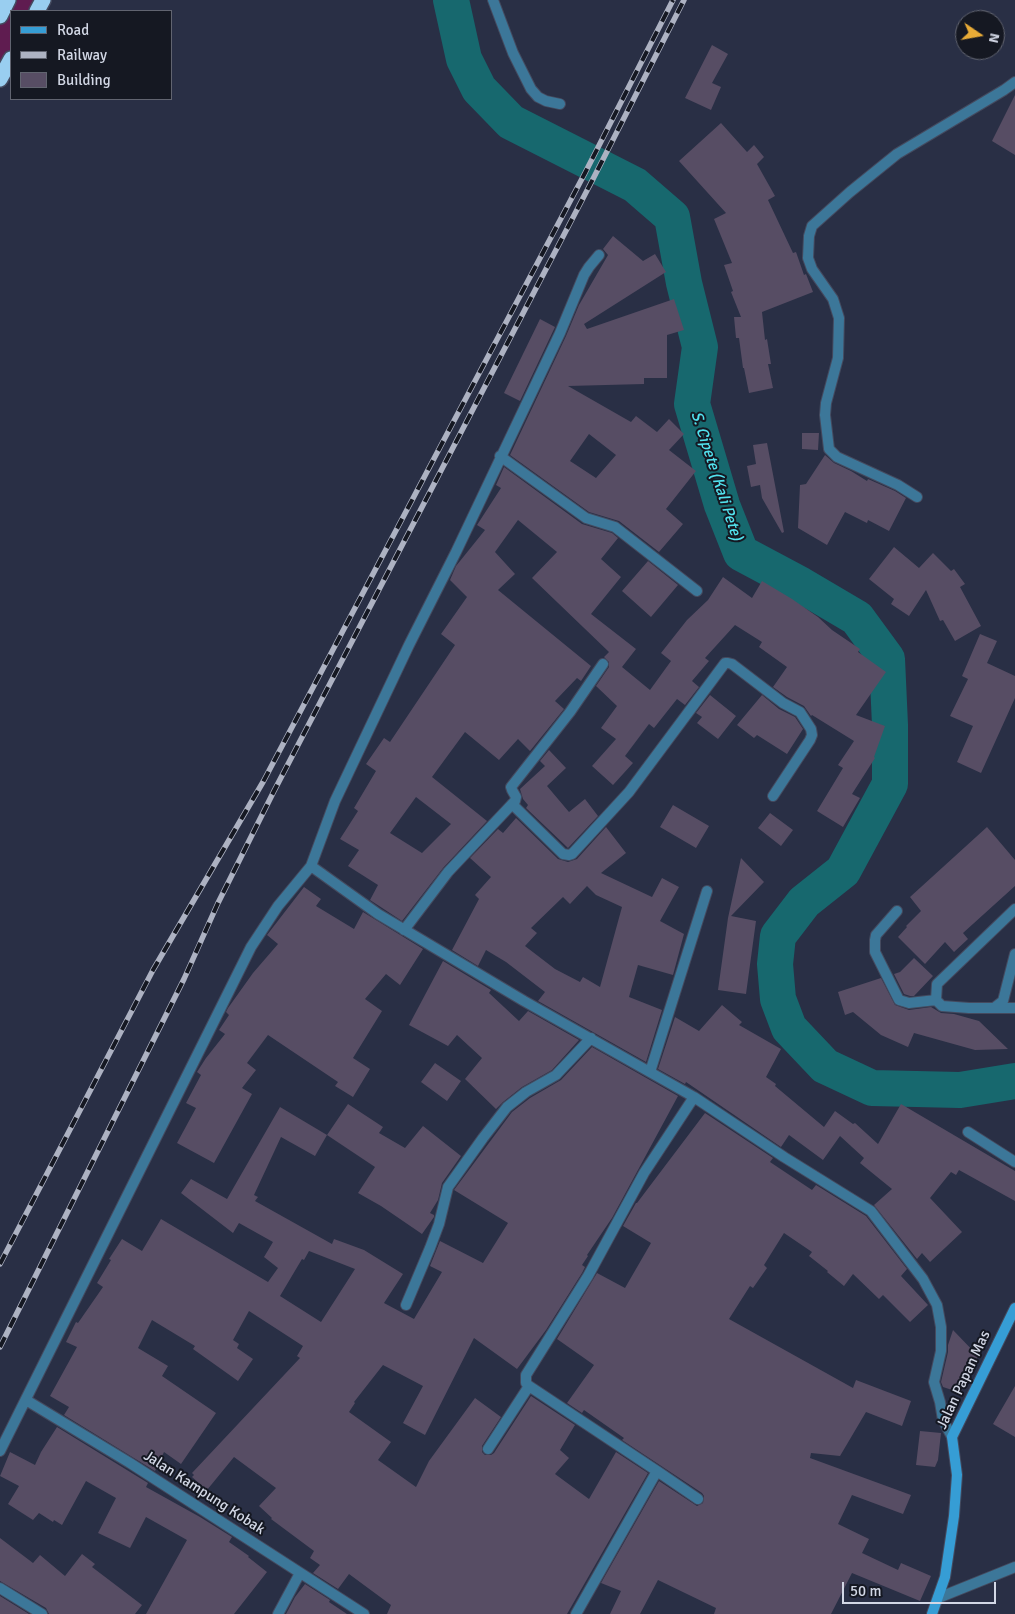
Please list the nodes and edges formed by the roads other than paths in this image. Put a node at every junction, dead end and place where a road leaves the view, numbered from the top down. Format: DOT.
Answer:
graph roads {
  1 [pos="8,0"];
  2 [pos="493,0"];
  3 [pos="0,16"];
  4 [pos="10,61"];
  5 [pos="0,80"];
  6 [pos="1015,82"];
  7 [pos="560,104"];
  8 [pos="599,255"];
  9 [pos="500,456"];
  10 [pos="917,497"];
  11 [pos="697,590"];
  12 [pos="603,664"];
  13 [pos="773,796"];
  14 [pos="512,804"];
  15 [pos="311,866"];
  16 [pos="707,891"];
  17 [pos="1015,910"];
  18 [pos="897,911"];
  19 [pos="404,930"];
  20 [pos="1015,954"];
  21 [pos="936,1000"];
  22 [pos="994,1008"];
  23 [pos="1015,1008"];
  24 [pos="591,1038"];
  25 [pos="650,1072"];
  26 [pos="694,1097"];
  27 [pos="968,1132"];
  28 [pos="1015,1162"];
  29 [pos="406,1305"];
  30 [pos="1015,1308"];
  31 [pos="529,1386"];
  32 [pos="26,1400"];
  33 [pos="952,1437"];
  34 [pos="488,1449"];
  35 [pos="0,1451"];
  36 [pos="656,1471"];
  37 [pos="698,1499"];
  38 [pos="1015,1567"];
  39 [pos="300,1573"];
  40 [pos="0,1588"];
  41 [pos="938,1598"];
  42 [pos="42,1614"];
  43 [pos="278,1614"];
  44 [pos="364,1614"];
  45 [pos="576,1614"];
  46 [pos="932,1614"];
  1 -- 3 [label="highway"];
  2 -- 7 [label="street"];
  4 -- 5 [label="highway"];
  6 -- 10 [label="street"];
  8 -- 9 [label="street"];
  9 -- 11 [label="street"];
  9 -- 15 [label="street"];
  12 -- 14 [label="street"];
  13 -- 14 [label="street"];
  14 -- 19 [label="street"];
  15 -- 19 [label="street"];
  15 -- 32 [label="street"];
  16 -- 25 [label="street"];
  17 -- 21 [label="street"];
  18 -- 21 [label="street"];
  19 -- 24 [label="street"];
  20 -- 22 [label="street"];
  21 -- 22 [label="street"];
  22 -- 23 [label="street"];
  24 -- 25 [label="street"];
  24 -- 29 [label="street"];
  25 -- 26 [label="street"];
  26 -- 31 [label="street"];
  26 -- 33 [label="street"];
  27 -- 28 [label="street"];
  30 -- 33 [label="street, Jalan Papan Mas"];
  31 -- 34 [label="street"];
  31 -- 36 [label="street"];
  32 -- 35 [label="street"];
  32 -- 39 [label="street, Jalan Kampung Kobak"];
  33 -- 41 [label="street, Jalan Papan Mas"];
  36 -- 37 [label="street"];
  36 -- 45 [label="street"];
  38 -- 41 [label="street"];
  39 -- 43 [label="street"];
  39 -- 44 [label="street, Jalan Kampung Kobak"];
  40 -- 42 [label="street"];
  41 -- 46 [label="street, Jalan Papan Mas"];
}
